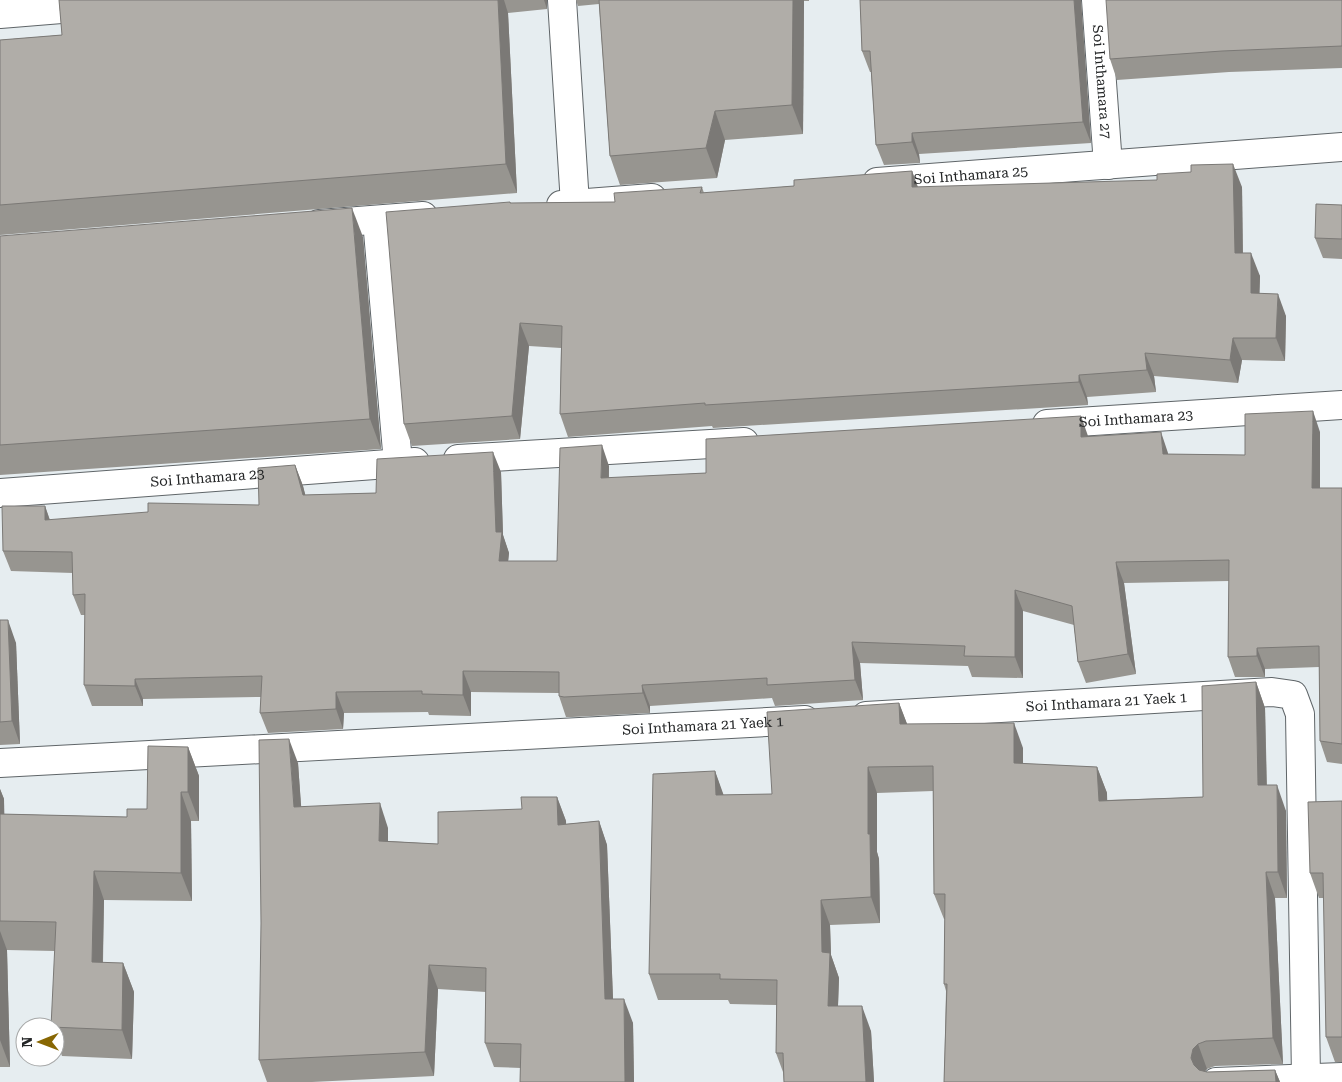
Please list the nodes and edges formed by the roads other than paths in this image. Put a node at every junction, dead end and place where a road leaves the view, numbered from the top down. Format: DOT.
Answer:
graph roads {
  1 [pos="562,0"];
  2 [pos="1096,0"];
  3 [pos="126,4"];
  4 [pos="0,14"];
  5 [pos="1342,147"];
  6 [pos="1108,165"];
  7 [pos="851,184"];
  8 [pos="673,197"];
  9 [pos="575,204"];
  10 [pos="535,207"];
  11 [pos="446,214"];
  12 [pos="377,220"];
  13 [pos="298,226"];
  14 [pos="1342,405"];
  15 [pos="1021,425"];
  16 [pos="774,440"];
  17 [pos="398,463"];
  18 [pos="0,493"];
  19 [pos="0,763"];
  20 [pos="1306,1077"];
  21 [pos="1342,1077"];
  22 [pos="1216,1082"];
  1 -- 9 [label="street"];
  2 -- 6 [label="street, Soi Inthamara 27"];
  3 -- 4 [label="street"];
  5 -- 6 [label="street, Soi Inthamara 25"];
  6 -- 7 [label="street, Soi Inthamara 25"];
  8 -- 9 [label="street"];
  9 -- 10 [label="street"];
  11 -- 12 [label="street"];
  12 -- 13 [label="street"];
  12 -- 17 [label="street"];
  14 -- 15 [label="street, Soi Inthamara 23"];
  16 -- 17 [label="street, Soi Inthamara 23"];
  17 -- 18 [label="street, Soi Inthamara 23"];
  19 -- 20 [label="street, Soi Inthamara 21 Yaek 1"];
  20 -- 21 [label="street"];
  20 -- 22 [label="street"];
}
